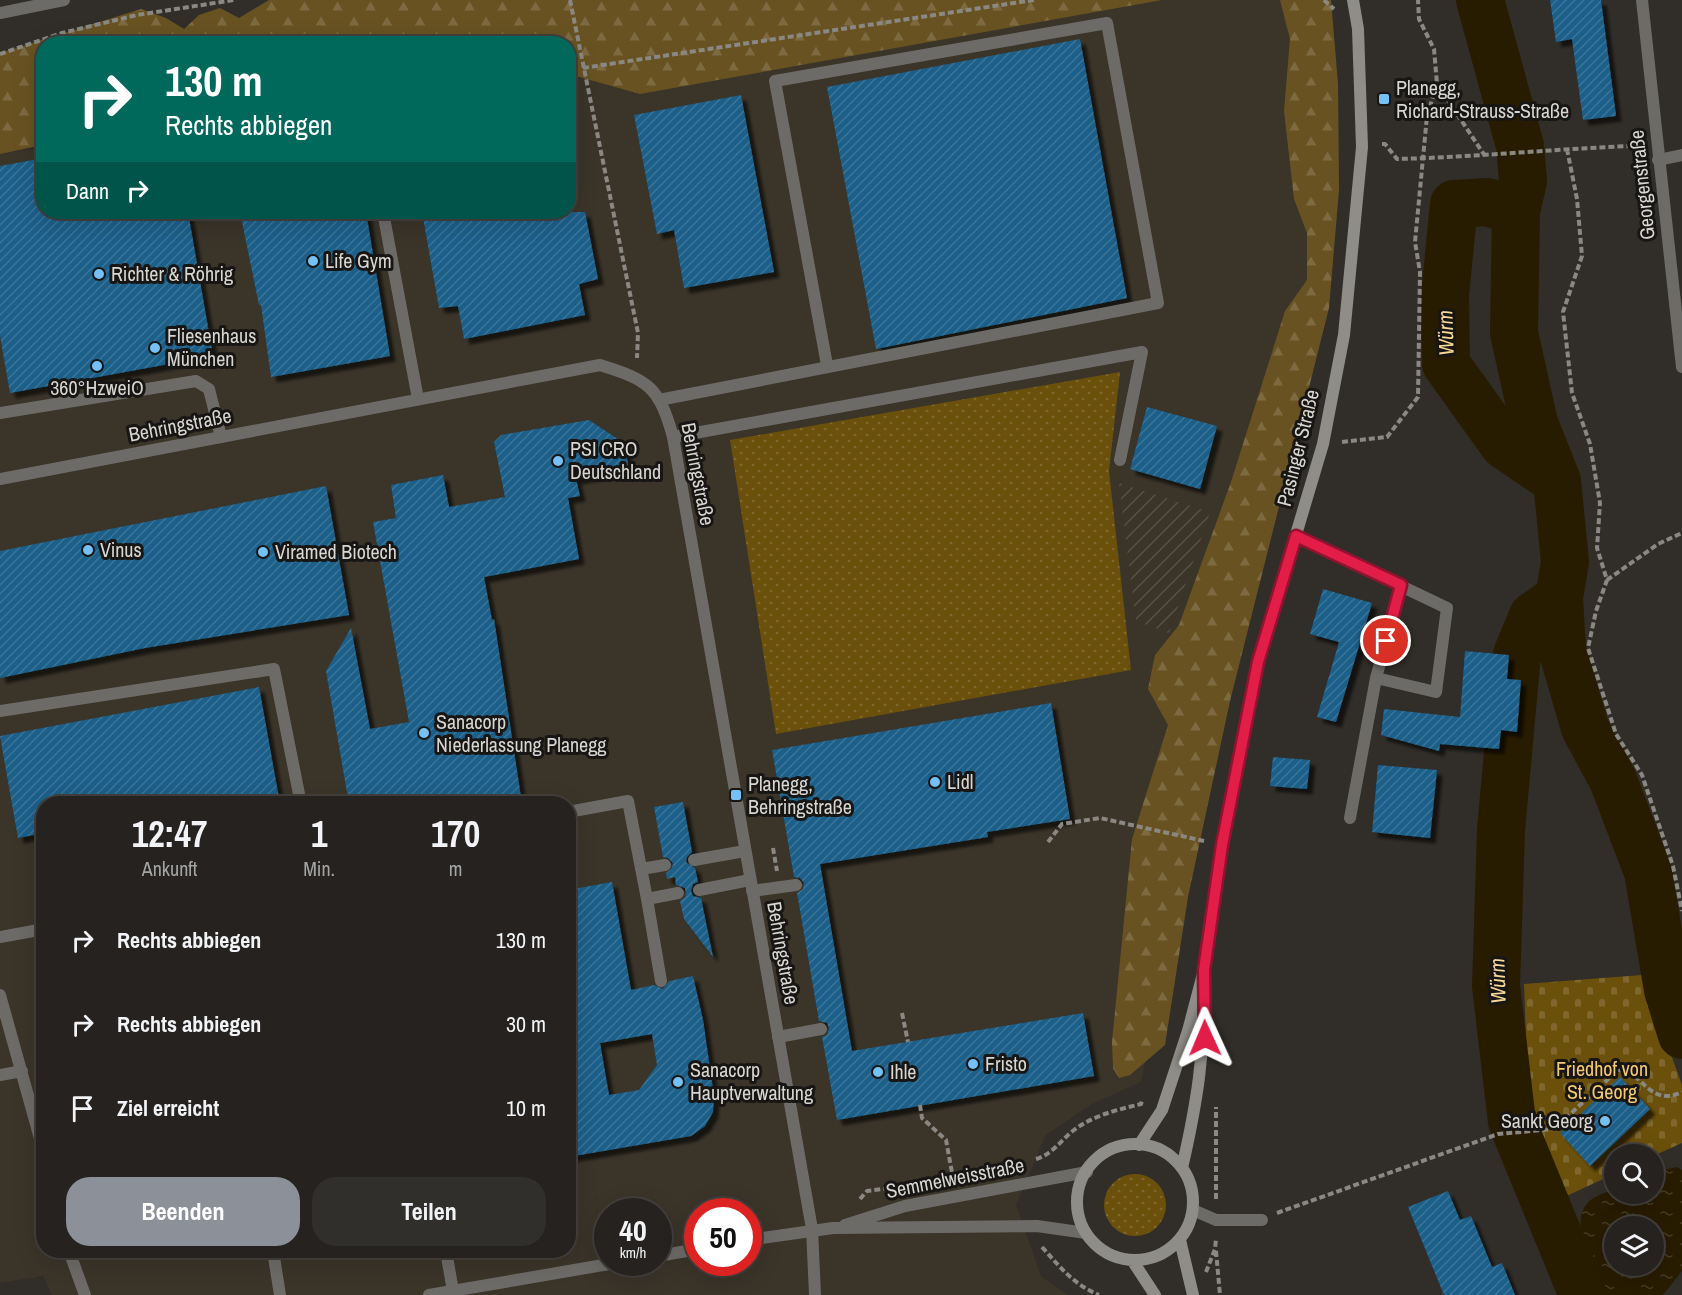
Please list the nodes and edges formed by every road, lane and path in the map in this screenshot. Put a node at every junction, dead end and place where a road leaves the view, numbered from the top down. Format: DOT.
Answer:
graph roads {
  1 [pos="64,0"];
  2 [pos="234,0"];
  3 [pos="570,0"];
  4 [pos="1034,0"];
  5 [pos="1353,0"];
  6 [pos="1418,0"];
  7 [pos="1642,0"];
  8 [pos="0,13"];
  9 [pos="53,36"];
  10 [pos="36,42"];
  11 [pos="0,54"];
  12 [pos="583,68"];
  13 [pos="1437,84"];
  14 [pos="1362,144"];
  15 [pos="1567,149"];
  16 [pos="1682,155"];
  17 [pos="1485,156"];
  18 [pos="1422,159"];
  19 [pos="1658,160"];
  20 [pos="384,219"];
  21 [pos="828,365"];
  22 [pos="1682,367"];
  23 [pos="637,376"];
  24 [pos="418,399"];
  25 [pos="659,400"];
  26 [pos="0,412"];
  27 [pos="221,437"];
  28 [pos="673,437"];
  29 [pos="1323,444"];
  30 [pos="1120,460"];
  31 [pos="0,479"];
  32 [pos="1682,533"];
  33 [pos="1296,536"];
  34 [pos="1607,580"];
  35 [pos="1401,585"];
  36 [pos="1376,678"];
  37 [pos="0,711"];
  38 [pos="299,796"];
  39 [pos="576,811"];
  40 [pos="1350,818"];
  41 [pos="1048,842"];
  42 [pos="1222,845"];
  43 [pos="745,851"];
  44 [pos="694,860"];
  45 [pos="665,865"];
  46 [pos="641,869"];
  47 [pos="796,885"];
  48 [pos="751,886"];
  49 [pos="699,890"];
  50 [pos="678,893"];
  51 [pos="647,899"];
  52 [pos="1682,911"];
  53 [pos="36,930"];
  54 [pos="0,937"];
  55 [pos="1204,970"];
  56 [pos="661,981"];
  57 [pos="0,995"];
  58 [pos="902,1013"];
  59 [pos="821,1029"];
  60 [pos="778,1037"];
  61 [pos="908,1042"];
  62 [pos="22,1071"];
  63 [pos="0,1075"];
  64 [pos="1682,1092"];
  65 [pos="1146,1094"];
  66 [pos="1216,1103"];
  67 [pos="920,1105"];
  68 [pos="36,1123"];
  69 [pos="1139,1144"];
  70 [pos="1046,1157"];
  71 [pos="1182,1168"];
  72 [pos="1087,1172"];
  73 [pos="953,1179"];
  74 [pos="1288,1207"];
  75 [pos="1193,1210"];
  76 [pos="1216,1220"];
  77 [pos="1262,1220"];
  78 [pos="833,1228"];
  79 [pos="812,1229"];
  80 [pos="1086,1233"];
  81 [pos="762,1238"];
  82 [pos="1180,1240"];
  83 [pos="1039,1243"];
  84 [pos="1215,1249"];
  85 [pos="72,1258"];
  86 [pos="274,1258"];
  87 [pos="447,1258"];
  88 [pos="1132,1260"];
  89 [pos="594,1267"];
  90 [pos="1204,1276"];
  91 [pos="453,1291"];
  92 [pos="85,1295"];
  93 [pos="280,1295"];
  94 [pos="429,1295"];
  95 [pos="815,1295"];
  96 [pos="1099,1295"];
  97 [pos="1155,1295"];
  98 [pos="1193,1295"];
  99 [pos="1220,1295"];
  1 -- 8 [label="street"];
  2 -- 9 [label="path"];
  3 -- 12 [label="path"];
  4 -- 12 [label="path"];
  5 -- 14 [label="main road, Pasinger Straße"];
  6 -- 13 [label="path"];
  7 -- 19 [label="street, Georgenstraße"];
  10 -- 11 [label="path"];
  12 -- 23 [label="path"];
  13 -- 17 [label="path"];
  13 -- 18 [label="path"];
  14 -- 18 [label="path"];
  14 -- 29 [label="main road, Pasinger Straße"];
  15 -- 17 [label="path"];
  15 -- 19 [label="path"];
  15 -- 34 [label="path"];
  16 -- 19 [label="street"];
  17 -- 18 [label="path"];
  18 -- 29 [label="path"];
  19 -- 22 [label="street, Georgenstraße"];
  20 -- 24 [label="street"];
  21 -- 21 [label="street"];
  21 -- 25 [label="street"];
  23 -- 24 [label="street, Behringstraße"];
  23 -- 25 [label="street, Behringstraße"];
  24 -- 27 [label="street, Behringstraße"];
  25 -- 28 [label="street, Behringstraße"];
  26 -- 27 [label="street"];
  27 -- 31 [label="street, Behringstraße"];
  28 -- 30 [label="street"];
  28 -- 43 [label="street, Behringstraße"];
  29 -- 33 [label="main road, Pasinger Straße"];
  32 -- 34 [label="path"];
  33 -- 35 [label="street"];
  33 -- 42 [label="main road, Pasinger Straße"];
  34 -- 52 [label="path"];
  35 -- 36 [label="street"];
  35 -- 36 [label="street"];
  36 -- 40 [label="street"];
  37 -- 38 [label="street"];
  39 -- 46 [label="street"];
  41 -- 42 [label="path"];
  42 -- 55 [label="main road, Pasinger Straße"];
  43 -- 44 [label="street"];
  43 -- 48 [label="street, Behringstraße"];
  45 -- 46 [label="street"];
  46 -- 51 [label="street"];
  47 -- 48 [label="street"];
  48 -- 49 [label="street"];
  48 -- 60 [label="street, Behringstraße"];
  50 -- 51 [label="street"];
  51 -- 56 [label="street"];
  53 -- 54 [label="street"];
  55 -- 69 [label="main road, Pasinger Straße"];
  55 -- 71 [label="main road, Pasinger Straße"];
  57 -- 62 [label="street"];
  58 -- 61 [label="path"];
  59 -- 60 [label="street"];
  60 -- 79 [label="street, Behringstraße"];
  62 -- 63 [label="street"];
  62 -- 68 [label="street"];
  64 -- 74 [label="path"];
  65 -- 70 [label="path"];
  66 -- 76 [label="path"];
  67 -- 73 [label="path"];
  69 -- 71 [label="main road"];
  69 -- 72 [label="main road"];
  71 -- 75 [label="main road"];
  72 -- 78 [label="street, Semmelweisstraße"];
  72 -- 80 [label="main road"];
  75 -- 76 [label="street"];
  75 -- 82 [label="main road"];
  76 -- 77 [label="street"];
  76 -- 84 [label="path"];
  78 -- 79 [label="street, Semmelweisstraße"];
  78 -- 80 [label="street, Semmelweisstraße"];
  79 -- 81 [label="street, Semmelweisstraße"];
  79 -- 95 [label="street, Behringstraße"];
  80 -- 88 [label="main road"];
  82 -- 88 [label="main road"];
  82 -- 98 [label="main road"];
  83 -- 96 [label="path"];
  84 -- 90 [label="path"];
  84 -- 99 [label="path"];
  85 -- 92 [label="street"];
  86 -- 93 [label="street"];
  87 -- 91 [label="street"];
  88 -- 97 [label="main road"];
  89 -- 91 [label="street"];
  91 -- 94 [label="street"];
}
